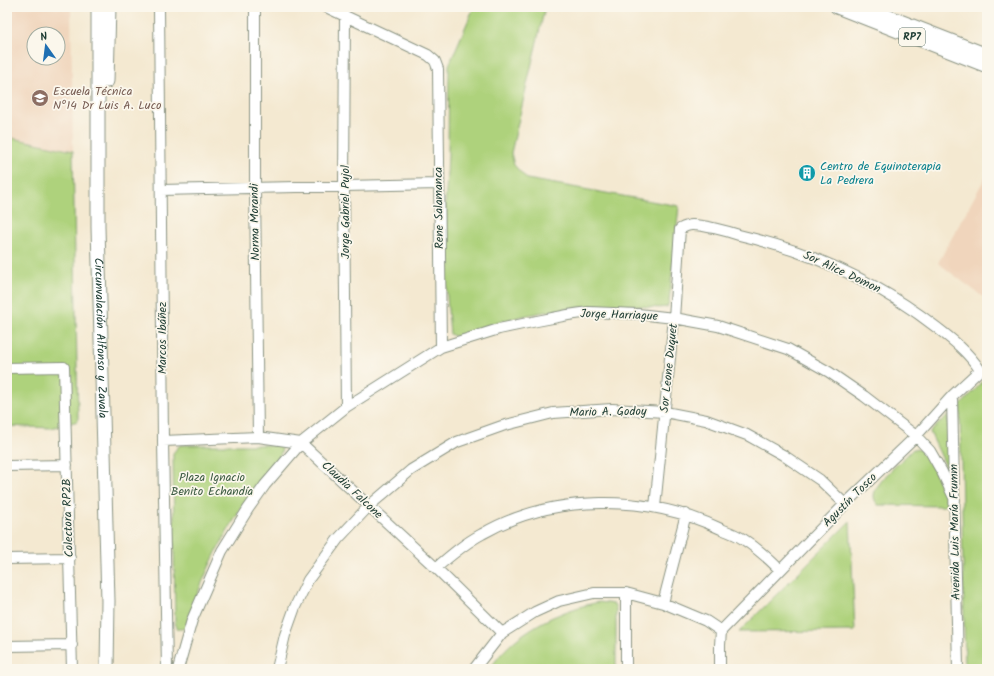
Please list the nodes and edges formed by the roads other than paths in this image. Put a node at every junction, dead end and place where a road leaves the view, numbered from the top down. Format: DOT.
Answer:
graph roads {
  1 [pos="98,7"];
  2 [pos="109,7"];
  3 [pos="159,7"];
  4 [pos="255,7"];
  5 [pos="326,7"];
  6 [pos="837,7"];
  7 [pos="864,7"];
  8 [pos="345,16"];
  9 [pos="987,55"];
  10 [pos="987,66"];
  11 [pos="439,184"];
  12 [pos="344,186"];
  13 [pos="255,188"];
  14 [pos="161,190"];
  15 [pos="680,229"];
  16 [pos="674,318"];
  17 [pos="441,347"];
  18 [pos="7,368"];
  19 [pos="980,370"];
  20 [pos="952,396"];
  21 [pos="346,407"];
  22 [pos="665,412"];
  23 [pos="916,436"];
  24 [pos="258,437"];
  25 [pos="163,441"];
  26 [pos="301,443"];
  27 [pos="67,465"];
  28 [pos="7,466"];
  29 [pos="955,500"];
  30 [pos="845,504"];
  31 [pos="369,506"];
  32 [pos="655,507"];
  33 [pos="686,514"];
  34 [pos="70,558"];
  35 [pos="7,559"];
  36 [pos="436,568"];
  37 [pos="780,570"];
  38 [pos="626,593"];
  39 [pos="663,603"];
  40 [pos="721,631"];
  41 [pos="502,633"];
  42 [pos="7,646"];
  43 [pos="72,646"];
  44 [pos="72,669"];
  45 [pos="107,669"];
  46 [pos="114,669"];
  47 [pos="167,669"];
  48 [pos="178,669"];
  49 [pos="277,669"];
  50 [pos="474,669"];
  51 [pos="626,669"];
  52 [pos="720,669"];
  53 [pos="958,669"];
  1 -- 45 [label="main road, Circunvalación Alfonso y Zavala"];
  2 -- 46 [label="main road, Circunvalación Alfonso y Zavala"];
  3 -- 14 [label="street, Marcos Ibáñez"];
  4 -- 13 [label="street, Norma Morandi"];
  5 -- 8 [label="street"];
  6 -- 10 [label="main road, RP7"];
  7 -- 9 [label="main road, RP7"];
  8 -- 11 [label="street, Rene Salamanca"];
  8 -- 12 [label="street, Jorge Gabriel Pujol"];
  11 -- 12 [label="street"];
  11 -- 17 [label="street, Rene Salamanca"];
  12 -- 13 [label="street"];
  12 -- 21 [label="street, Jorge Gabriel Pujol"];
  13 -- 14 [label="street"];
  13 -- 24 [label="street, Norma Morandi"];
  14 -- 25 [label="street, Marcos Ibáñez"];
  15 -- 16 [label="street, Sor Leone Duquet"];
  15 -- 19 [label="street, Sor Alice Domon"];
  16 -- 17 [label="street, Jorge Harriague"];
  16 -- 22 [label="street, Sor Leone Duquet"];
  16 -- 23 [label="street, Jorge Harriague"];
  17 -- 21 [label="street, Jorge Harriague"];
  18 -- 27 [label="street, Colectora RP2B"];
  19 -- 20 [label="street, Agustín Tosco"];
  20 -- 23 [label="street, Agustín Tosco"];
  20 -- 29 [label="street, Avenida Luis María Frumm"];
  21 -- 26 [label="street, Jorge Harriague"];
  22 -- 30 [label="street, Mario A. Godoy"];
  22 -- 31 [label="street, Mario A. Godoy"];
  22 -- 32 [label="street, Sor Leone Duquet"];
  23 -- 29 [label="street, Jorge Harriague"];
  23 -- 30 [label="street, Agustín Tosco"];
  24 -- 25 [label="street"];
  24 -- 26 [label="street"];
  25 -- 47 [label="street, Marcos Ibáñez"];
  26 -- 31 [label="street, Claudia Falcone"];
  26 -- 48 [label="street, Jorge Harriague"];
  27 -- 28 [label="street"];
  27 -- 34 [label="street, Colectora RP2B"];
  29 -- 53 [label="street, Avenida Luis María Frumm"];
  30 -- 37 [label="street, Agustín Tosco"];
  31 -- 36 [label="street, Claudia Falcone"];
  31 -- 49 [label="street, Mario A. Godoy"];
  32 -- 33 [label="street"];
  32 -- 36 [label="street"];
  33 -- 37 [label="street"];
  33 -- 39 [label="street"];
  34 -- 35 [label="street"];
  34 -- 43 [label="street, Colectora RP2B"];
  36 -- 41 [label="street, Claudia Falcone"];
  37 -- 40 [label="street, Agustín Tosco"];
  38 -- 39 [label="street"];
  38 -- 41 [label="street"];
  38 -- 51 [label="street"];
  39 -- 40 [label="street"];
  40 -- 52 [label="street"];
  41 -- 50 [label="street"];
  42 -- 43 [label="street"];
  43 -- 44 [label="street, Colectora RP2B"];
}
